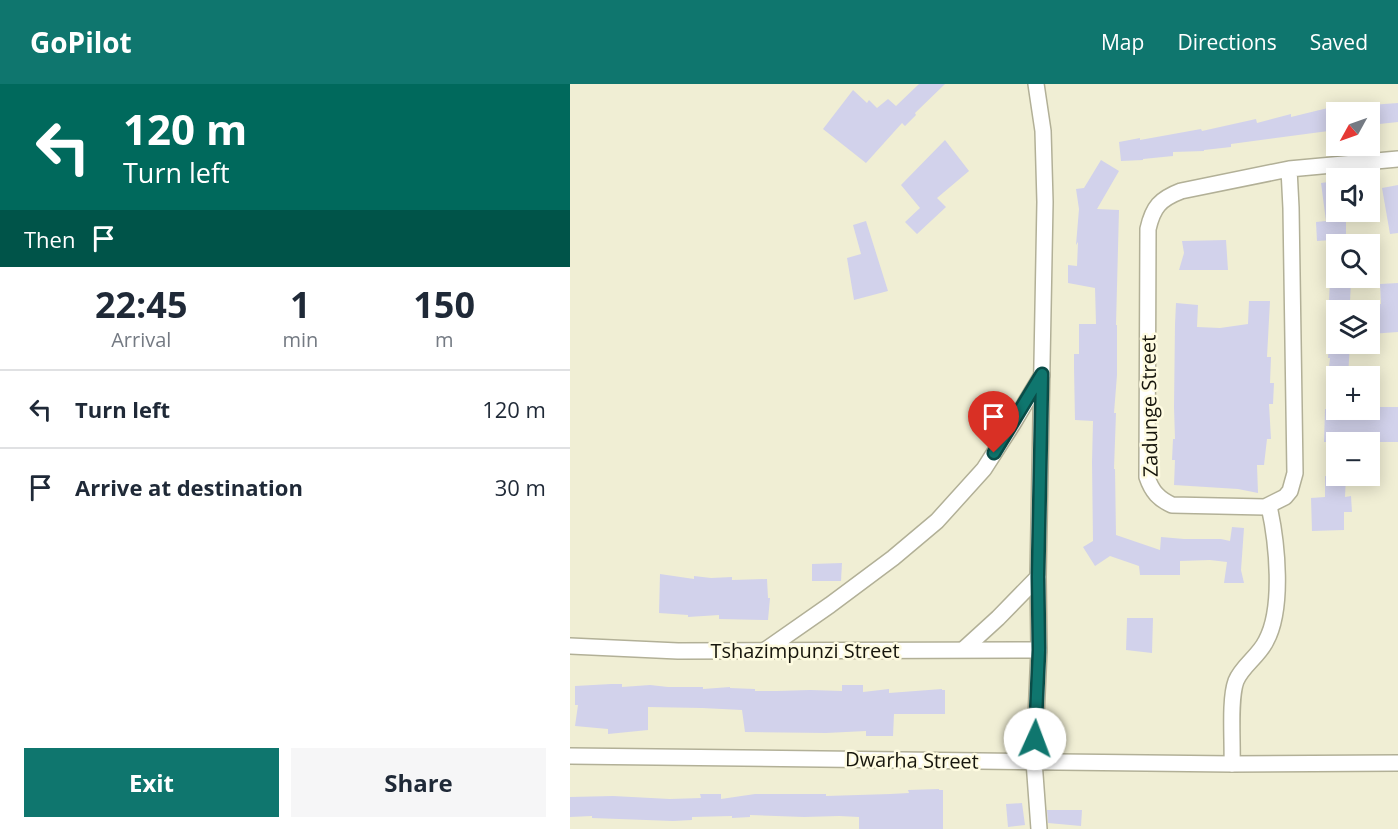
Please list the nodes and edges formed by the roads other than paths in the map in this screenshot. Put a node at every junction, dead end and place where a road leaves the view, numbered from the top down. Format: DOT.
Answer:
graph roads {
  1 [pos="1036,84"];
  2 [pos="1398,159"];
  3 [pos="1289,169"];
  4 [pos="1042,374"];
  5 [pos="1269,506"];
  6 [pos="1038,577"];
  7 [pos="570,646"];
  8 [pos="964,649"];
  9 [pos="1039,650"];
  10 [pos="764,651"];
  11 [pos="570,756"];
  12 [pos="1034,761"];
  13 [pos="1398,763"];
  14 [pos="1232,764"];
  15 [pos="1039,829"];
  1 -- 4 [label="street"];
  2 -- 3 [label="street, Zadunge Street"];
  3 -- 5 [label="street"];
  3 -- 5 [label="street, Zadunge Street"];
  4 -- 6 [label="street"];
  4 -- 10 [label="street"];
  5 -- 14 [label="street"];
  6 -- 8 [label="street"];
  6 -- 9 [label="street"];
  7 -- 10 [label="street, Tshazimpunzi Street"];
  8 -- 9 [label="street, Tshazimpunzi Street"];
  8 -- 10 [label="street, Tshazimpunzi Street"];
  9 -- 12 [label="street"];
  11 -- 12 [label="street, Dwarha Street"];
  12 -- 14 [label="street, Dwarha Street"];
  12 -- 15 [label="street"];
  13 -- 14 [label="street, Dwarha Street"];
}
